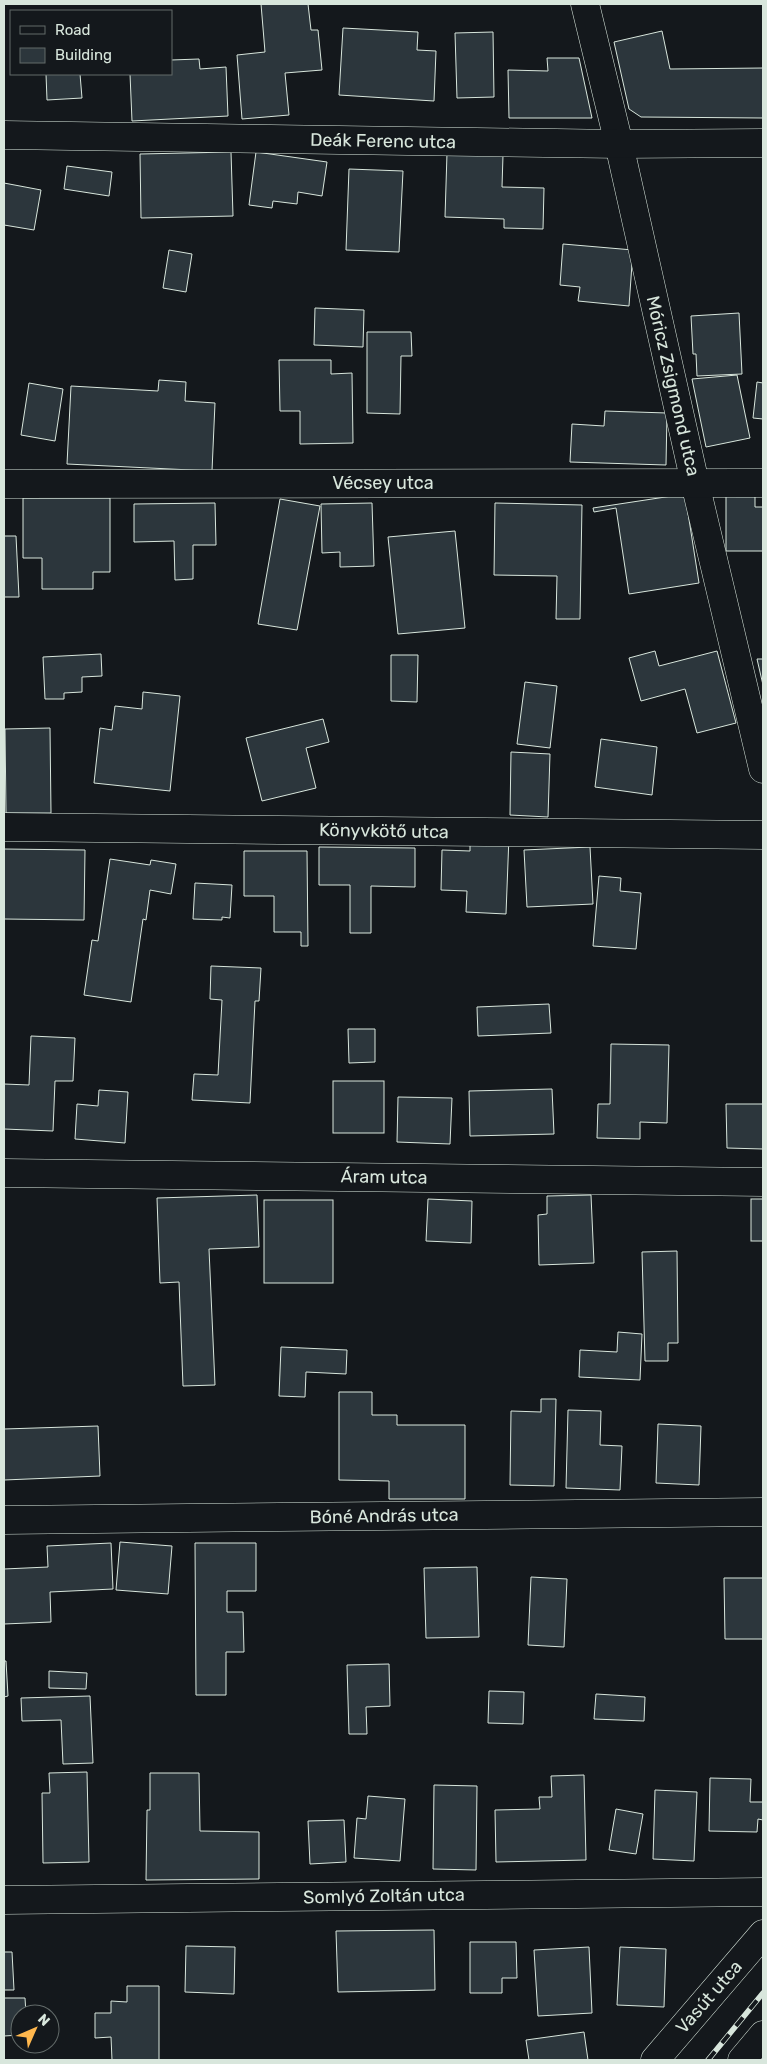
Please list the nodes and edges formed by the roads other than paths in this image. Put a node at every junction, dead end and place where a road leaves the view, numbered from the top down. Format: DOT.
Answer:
graph roads {
  1 [pos="585,4"];
  2 [pos="4,135"];
  3 [pos="763,143"];
  4 [pos="619,144"];
  5 [pos="694,483"];
  6 [pos="763,483"];
  7 [pos="4,484"];
  8 [pos="763,768"];
  9 [pos="4,827"];
  10 [pos="763,835"];
  11 [pos="4,1173"];
  12 [pos="763,1182"];
  13 [pos="763,1512"];
  14 [pos="4,1520"];
  15 [pos="763,1892"];
  16 [pos="4,1900"];
  17 [pos="763,1934"];
  18 [pos="763,2035"];
  19 [pos="655,2060"];
  20 [pos="742,2060"];
  1 -- 4 [label="street, Móricz Zsigmond utca"];
  2 -- 4 [label="street, Deák Ferenc utca"];
  3 -- 4 [label="street, Deák Ferenc utca"];
  4 -- 5 [label="street, Móricz Zsigmond utca"];
  5 -- 6 [label="street, Vécsey utca"];
  5 -- 7 [label="street, Vécsey utca"];
  5 -- 8 [label="street, Móricz Zsigmond utca"];
  9 -- 10 [label="street, Könyvkötő utca"];
  11 -- 12 [label="street, Áram utca"];
  13 -- 14 [label="street, Bóné András utca"];
  15 -- 16 [label="street, Somlyó Zoltán utca"];
  17 -- 19 [label="street, Vasút utca"];
  18 -- 20 [label="street"];
}
